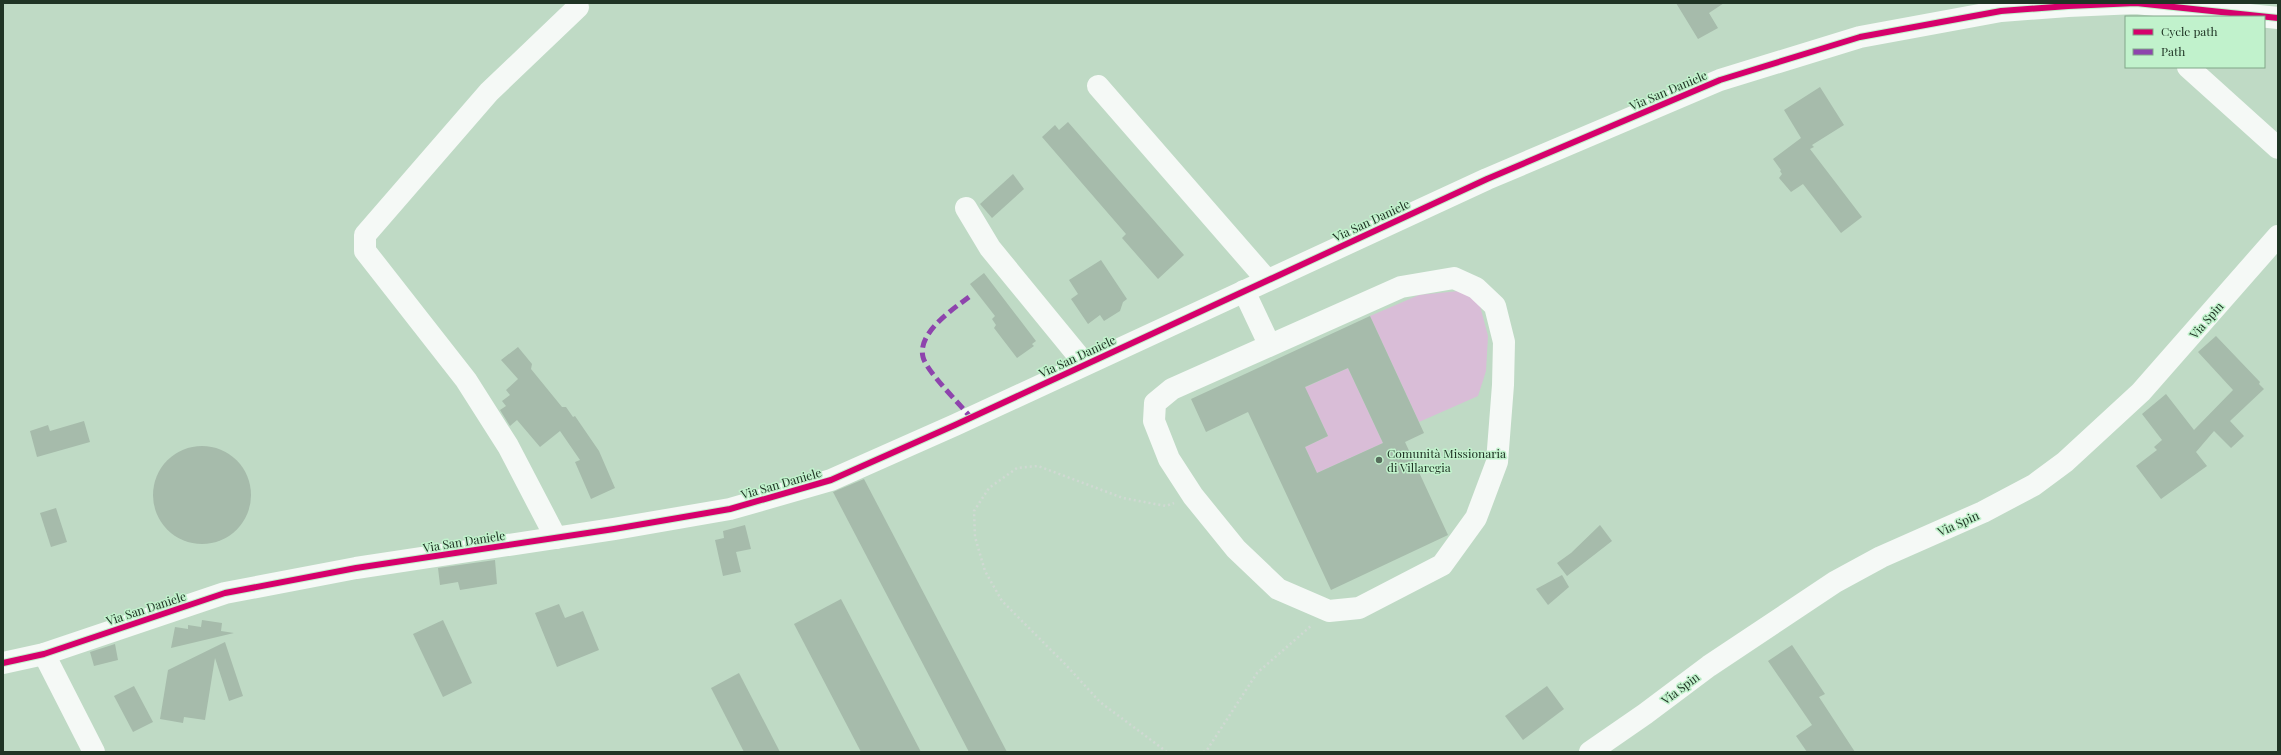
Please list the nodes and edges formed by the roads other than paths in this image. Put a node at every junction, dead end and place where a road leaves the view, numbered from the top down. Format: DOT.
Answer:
graph roads {
  1 [pos="2136,3"];
  2 [pos="578,7"];
  3 [pos="2145,16"];
  4 [pos="2259,16"];
  5 [pos="2265,17"];
  6 [pos="2278,18"];
  7 [pos="2189,68"];
  8 [pos="1098,86"];
  9 [pos="2278,148"];
  10 [pos="966,208"];
  11 [pos="2278,236"];
  12 [pos="1268,280"];
  13 [pos="1244,291"];
  14 [pos="1269,344"];
  15 [pos="1086,364"];
  16 [pos="556,538"];
  17 [pos="44,654"];
  18 [pos="3,663"];
  19 [pos="94,752"];
  20 [pos="1590,752"];
  1 -- 3 [label="street"];
  1 -- 4 [label="street, Via San Daniele"];
  1 -- 12 [label="street, Via San Daniele"];
  2 -- 16 [label="street"];
  5 -- 6 [label="street, Via San Daniele"];
  7 -- 9 [label="street"];
  8 -- 12 [label="street"];
  10 -- 15 [label="street"];
  11 -- 20 [label="street, Via Spin"];
  12 -- 13 [label="street, Via San Daniele"];
  13 -- 14 [label="street"];
  13 -- 15 [label="street, Via San Daniele"];
  14 -- 14 [label="street"];
  15 -- 16 [label="street, Via San Daniele"];
  16 -- 17 [label="street, Via San Daniele"];
  17 -- 18 [label="street, Via San Daniele"];
  17 -- 19 [label="street"];
}
